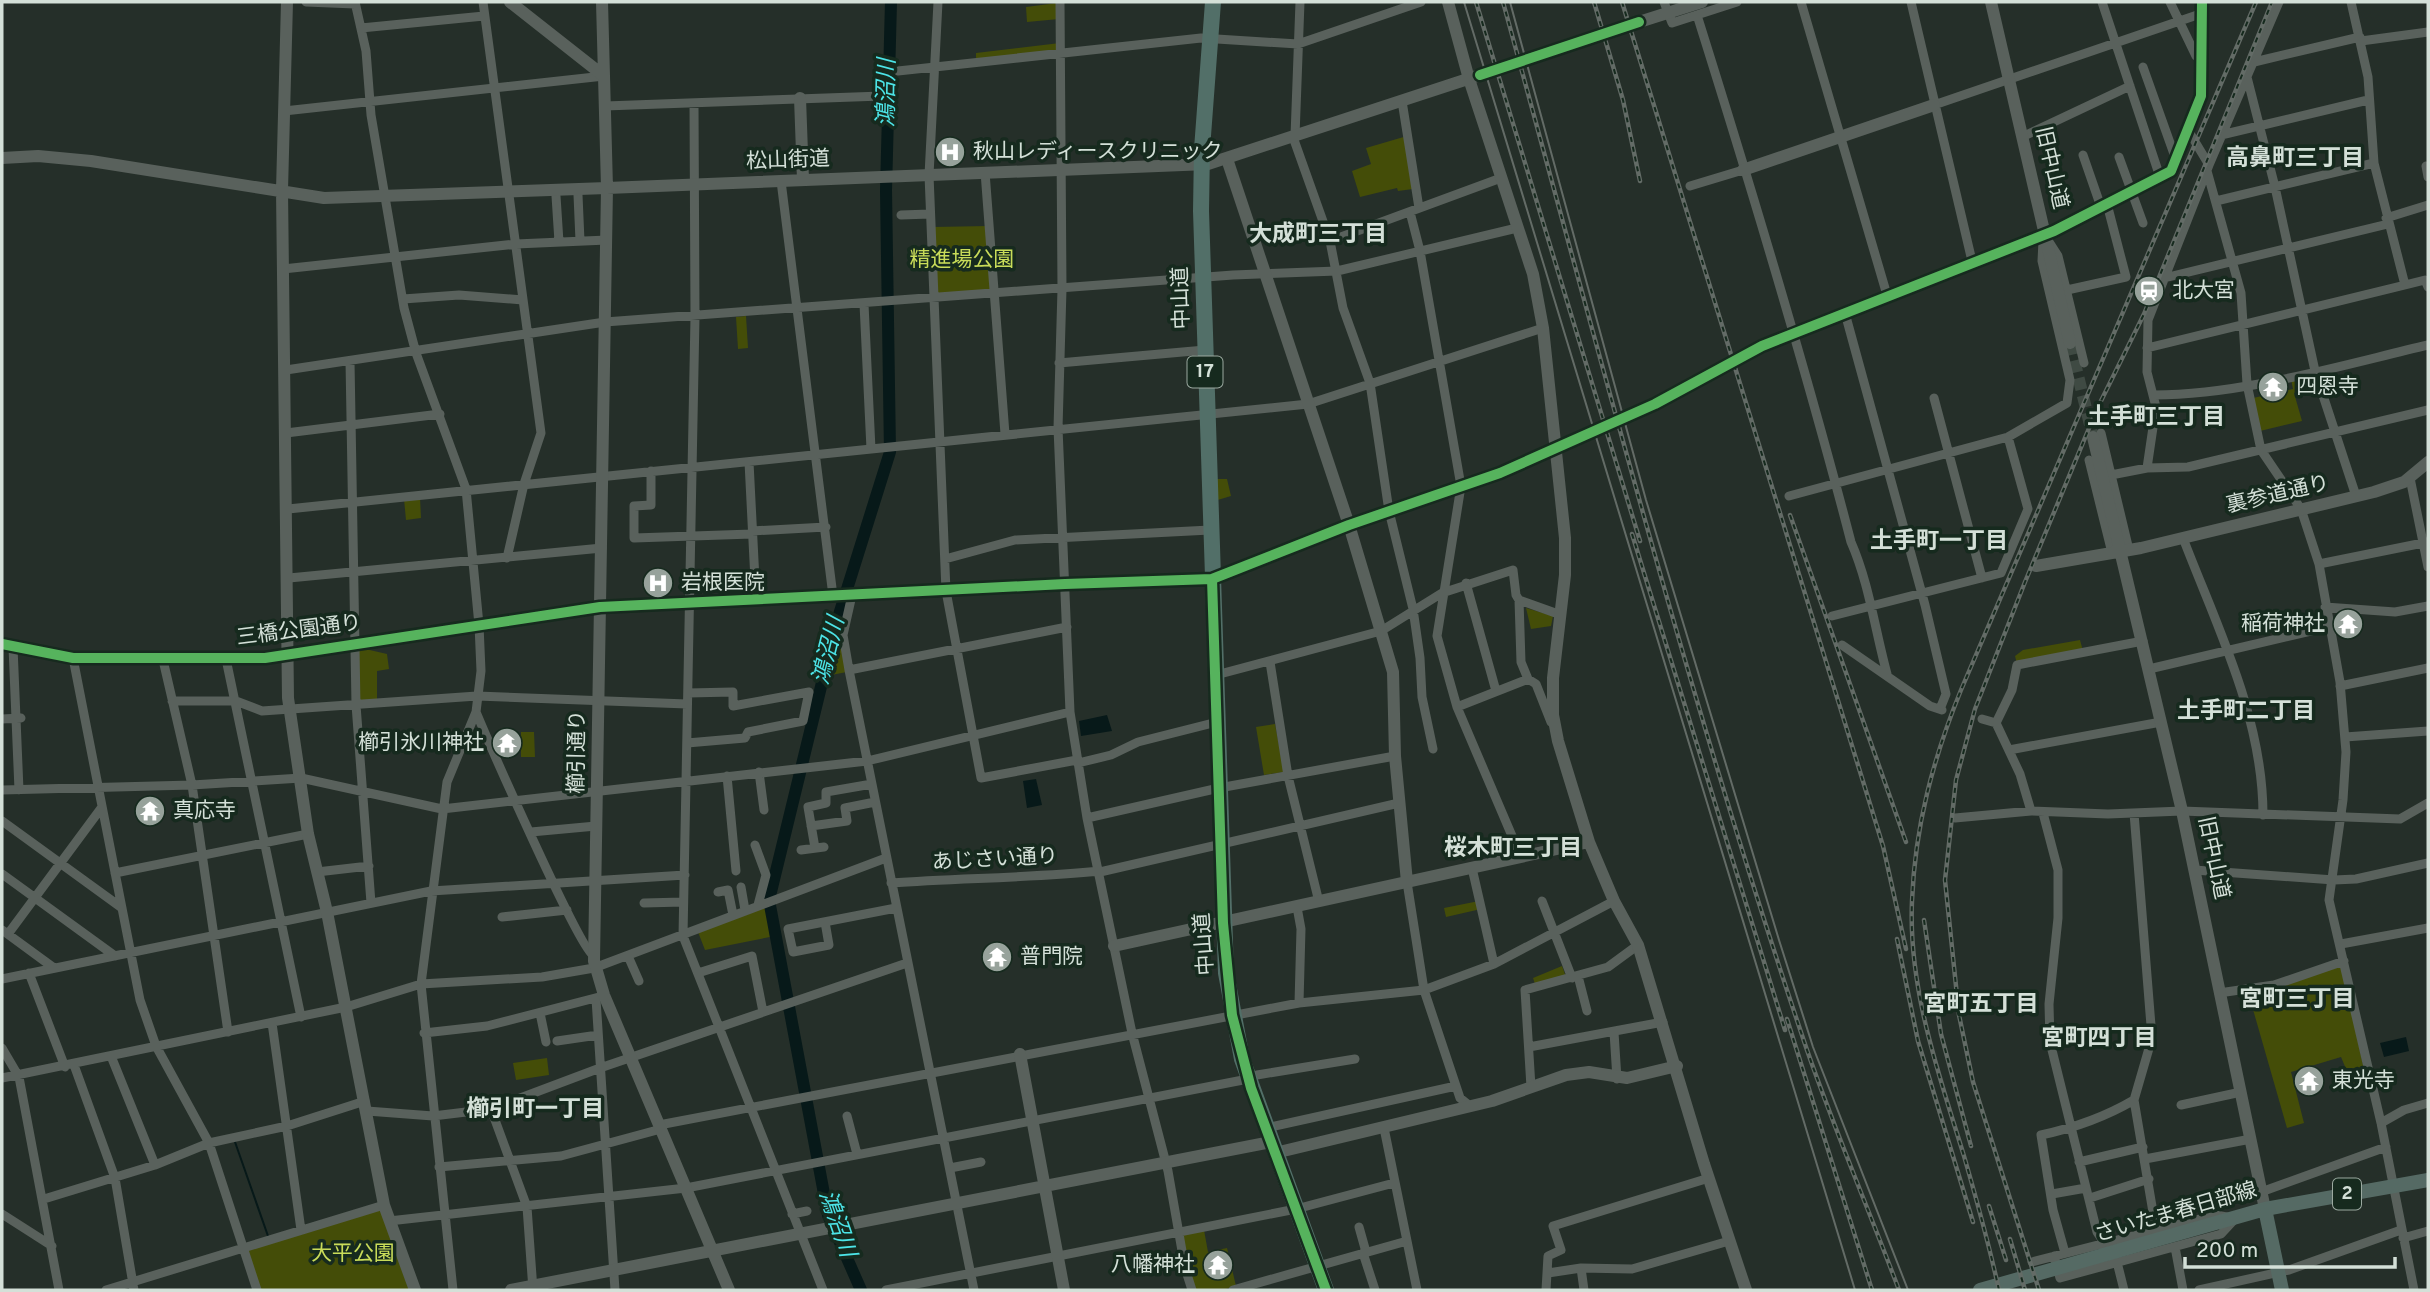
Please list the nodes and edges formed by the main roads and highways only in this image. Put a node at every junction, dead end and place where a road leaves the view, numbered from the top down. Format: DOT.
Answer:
graph roads {
  1 [pos="1213,2"];
  2 [pos="2428,1180"];
  3 [pos="2265,1209"];
  4 [pos="1326,1290"];
  5 [pos="1980,1290"];
  6 [pos="2282,1290"];
  1 -- 4 [label="highway, 中山道 / 17"];
  2 -- 3 [label="main road, さいたま春日部線 / 2"];
  3 -- 5 [label="main road, さいたま春日部線 / 2"];
  3 -- 6 [label="main road, 旧中山道"];
}
